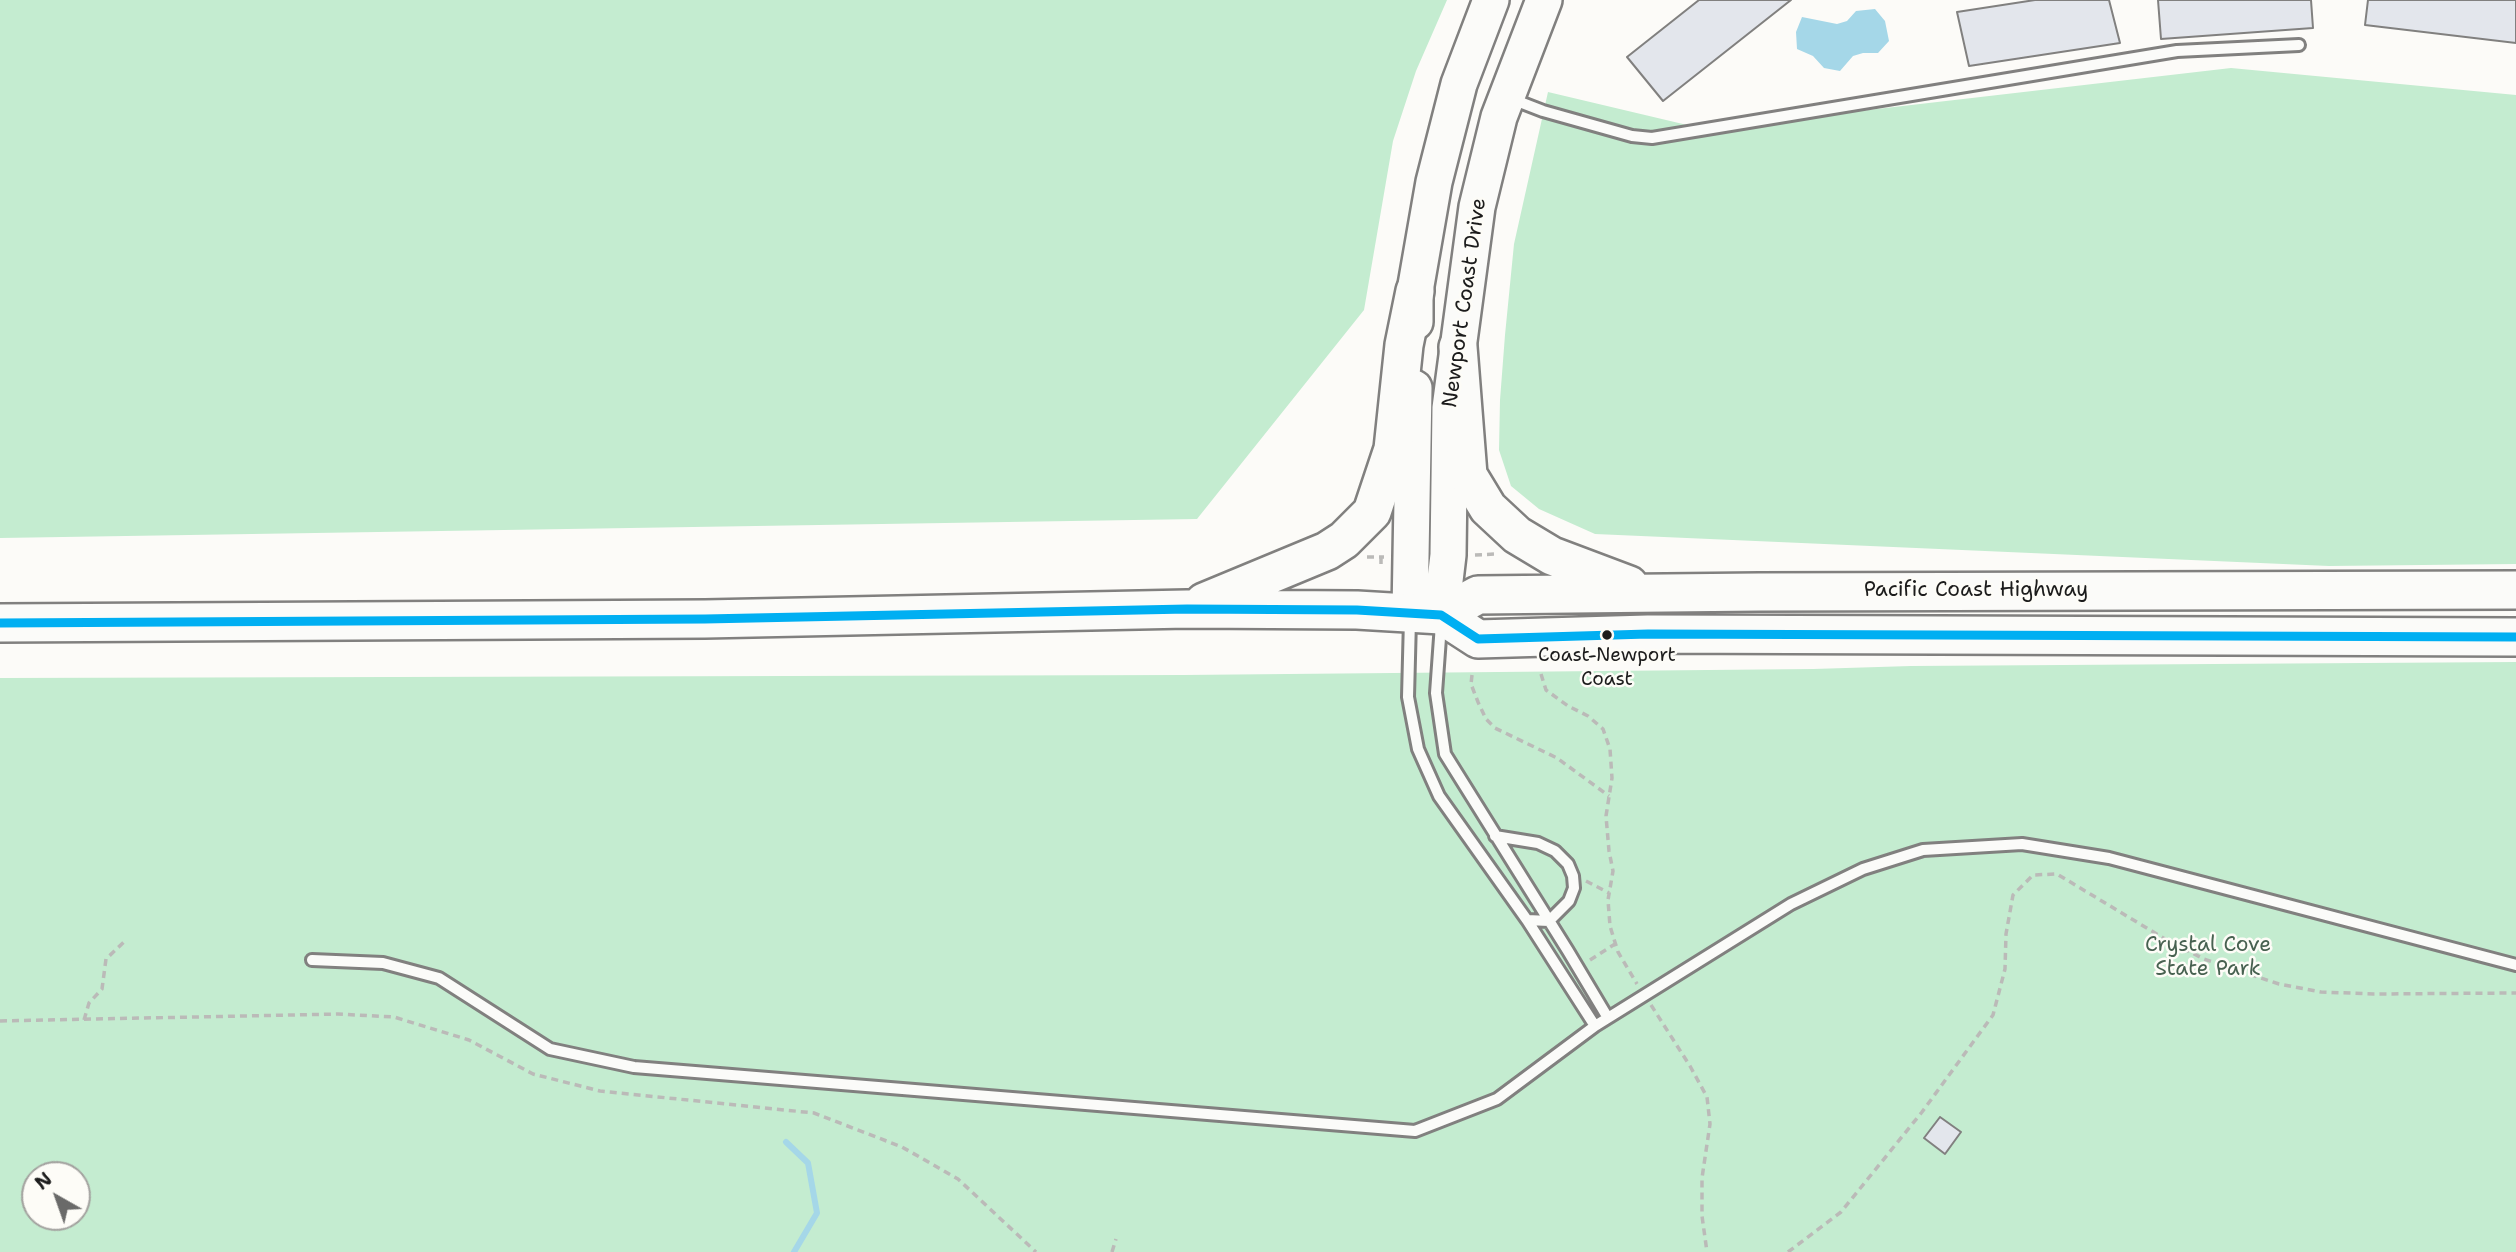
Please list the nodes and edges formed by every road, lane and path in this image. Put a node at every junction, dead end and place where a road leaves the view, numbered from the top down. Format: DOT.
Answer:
graph roads {
  1 [pos="1491,0"];
  2 [pos="1544,0"];
  3 [pos="2299,45"];
  4 [pos="1506,96"];
  5 [pos="1415,291"];
  6 [pos="1458,347"];
  7 [pos="1504,554"];
  8 [pos="1466,555"];
  9 [pos="1394,556"];
  10 [pos="1354,557"];
  11 [pos="1381,557"];
  12 [pos="1381,568"];
  13 [pos="2516,590"];
  14 [pos="1653,594"];
  15 [pos="1187,610"];
  16 [pos="1426,614"];
  17 [pos="0,623"];
  18 [pos="2516,637"];
  19 [pos="1541,674"];
  20 [pos="1472,675"];
  21 [pos="1609,796"];
  22 [pos="1495,836"];
  23 [pos="1574,880"];
  24 [pos="1609,893"];
  25 [pos="1527,920"];
  26 [pos="1549,921"];
  27 [pos="124,942"];
  28 [pos="1615,944"];
  29 [pos="312,960"];
  30 [pos="2516,965"];
  31 [pos="1578,968"];
  32 [pos="2516,993"];
  33 [pos="1644,995"];
  34 [pos="1608,1018"];
  35 [pos="84,1020"];
  36 [pos="0,1021"];
  37 [pos="1595,1026"];
  38 [pos="1116,1239"];
  39 [pos="1036,1252"];
  40 [pos="1112,1252"];
  41 [pos="1707,1252"];
  42 [pos="1788,1252"];
  1 -- 5 [label="main road, Newport Coast Drive"];
  2 -- 4 [label="main road, Newport Coast Drive"];
  3 -- 4 [label="lane"];
  4 -- 6 [label="main road, Newport Coast Drive"];
  5 -- 15 [label="highway"];
  5 -- 16 [label="main road, Newport Coast Drive"];
  6 -- 14 [label="highway"];
  6 -- 16 [label="main road, Newport Coast Drive"];
  7 -- 8 [label="path"];
  9 -- 11 [label="path"];
  10 -- 11 [label="path"];
  11 -- 12 [label="path"];
  13 -- 14 [label="highway, Pacific Coast Highway"];
  14 -- 16 [label="highway, Pacific Coast Highway"];
  15 -- 16 [label="highway"];
  15 -- 17 [label="highway"];
  16 -- 18 [label="highway"];
  16 -- 22 [label="lane"];
  16 -- 25 [label="lane"];
  19 -- 21 [label="path"];
  20 -- 21 [label="path"];
  21 -- 24 [label="path"];
  22 -- 23 [label="lane"];
  22 -- 26 [label="lane"];
  23 -- 24 [label="path"];
  23 -- 26 [label="lane"];
  24 -- 28 [label="path"];
  25 -- 26 [label="lane"];
  25 -- 37 [label="lane"];
  26 -- 31 [label="lane"];
  27 -- 35 [label="path"];
  28 -- 31 [label="path"];
  28 -- 33 [label="path"];
  29 -- 37 [label="lane"];
  30 -- 33 [label="lane"];
  31 -- 34 [label="lane"];
  32 -- 42 [label="path"];
  33 -- 34 [label="lane"];
  33 -- 41 [label="path"];
  34 -- 37 [label="lane"];
  35 -- 36 [label="path"];
  35 -- 39 [label="path"];
  38 -- 40 [label="path"];
}
